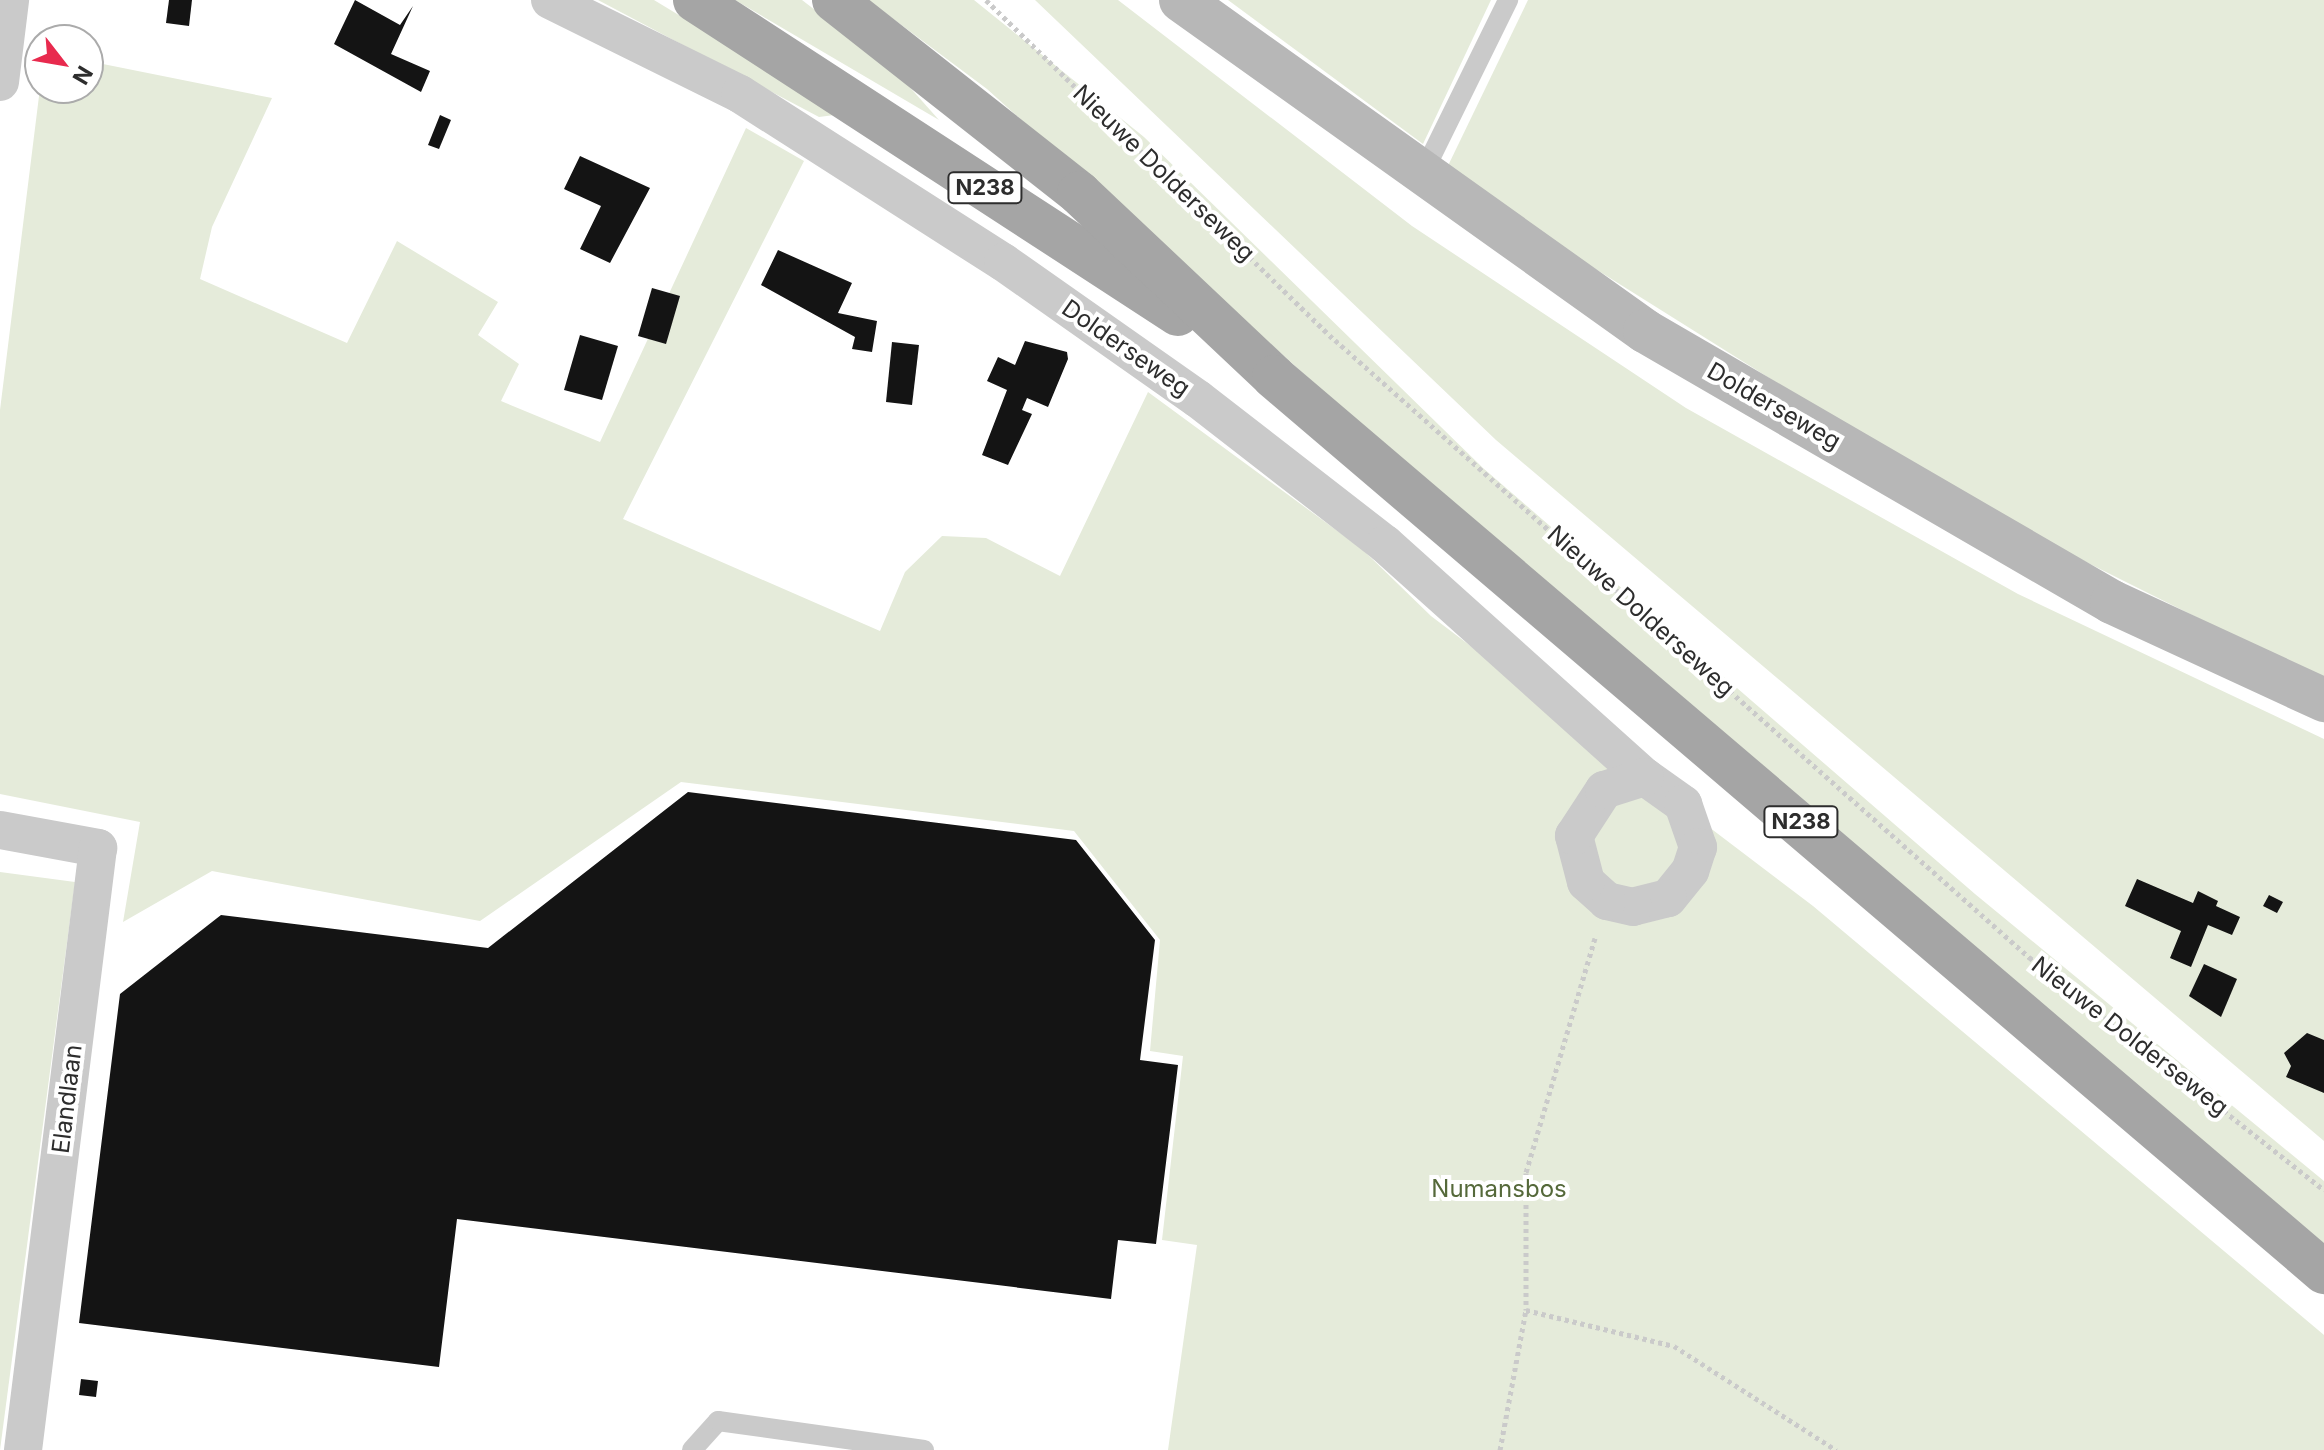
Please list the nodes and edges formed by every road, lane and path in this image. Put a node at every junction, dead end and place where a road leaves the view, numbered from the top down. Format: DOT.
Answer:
graph roads {
  1 [pos="550,0"];
  2 [pos="695,0"];
  3 [pos="834,0"];
  4 [pos="986,0"];
  5 [pos="1181,0"];
  6 [pos="1508,0"];
  7 [pos="10,2"];
  8 [pos="0,82"];
  9 [pos="1423,173"];
  10 [pos="1274,377"];
  11 [pos="2324,700"];
  12 [pos="1645,777"];
  13 [pos="0,830"];
  14 [pos="1607,901"];
  15 [pos="2324,1190"];
  16 [pos="2324,1272"];
  17 [pos="1526,1310"];
  18 [pos="23,1450"];
  19 [pos="692,1450"];
  20 [pos="924,1450"];
  21 [pos="1500,1450"];
  22 [pos="1836,1450"];
  1 -- 12 [label="street, Dolderseweg"];
  2 -- 10 [label="main road, Nieuwe Dolderseweg / N238"];
  3 -- 10 [label="main road, Nieuwe Dolderseweg / N238"];
  4 -- 15 [label="path, Nieuwe Dolderseweg"];
  5 -- 9 [label="main road, Dolderseweg"];
  6 -- 9 [label="lane"];
  7 -- 8 [label="street"];
  9 -- 11 [label="main road, Dolderseweg"];
  10 -- 16 [label="main road, Nieuwe Dolderseweg / N238"];
  12 -- 14 [label="street"];
  12 -- 14 [label="street, Dolderseweg"];
  13 -- 18 [label="street, Elandlaan"];
  14 -- 17 [label="path"];
  17 -- 21 [label="path"];
  17 -- 22 [label="path"];
  19 -- 20 [label="lane"];
}
